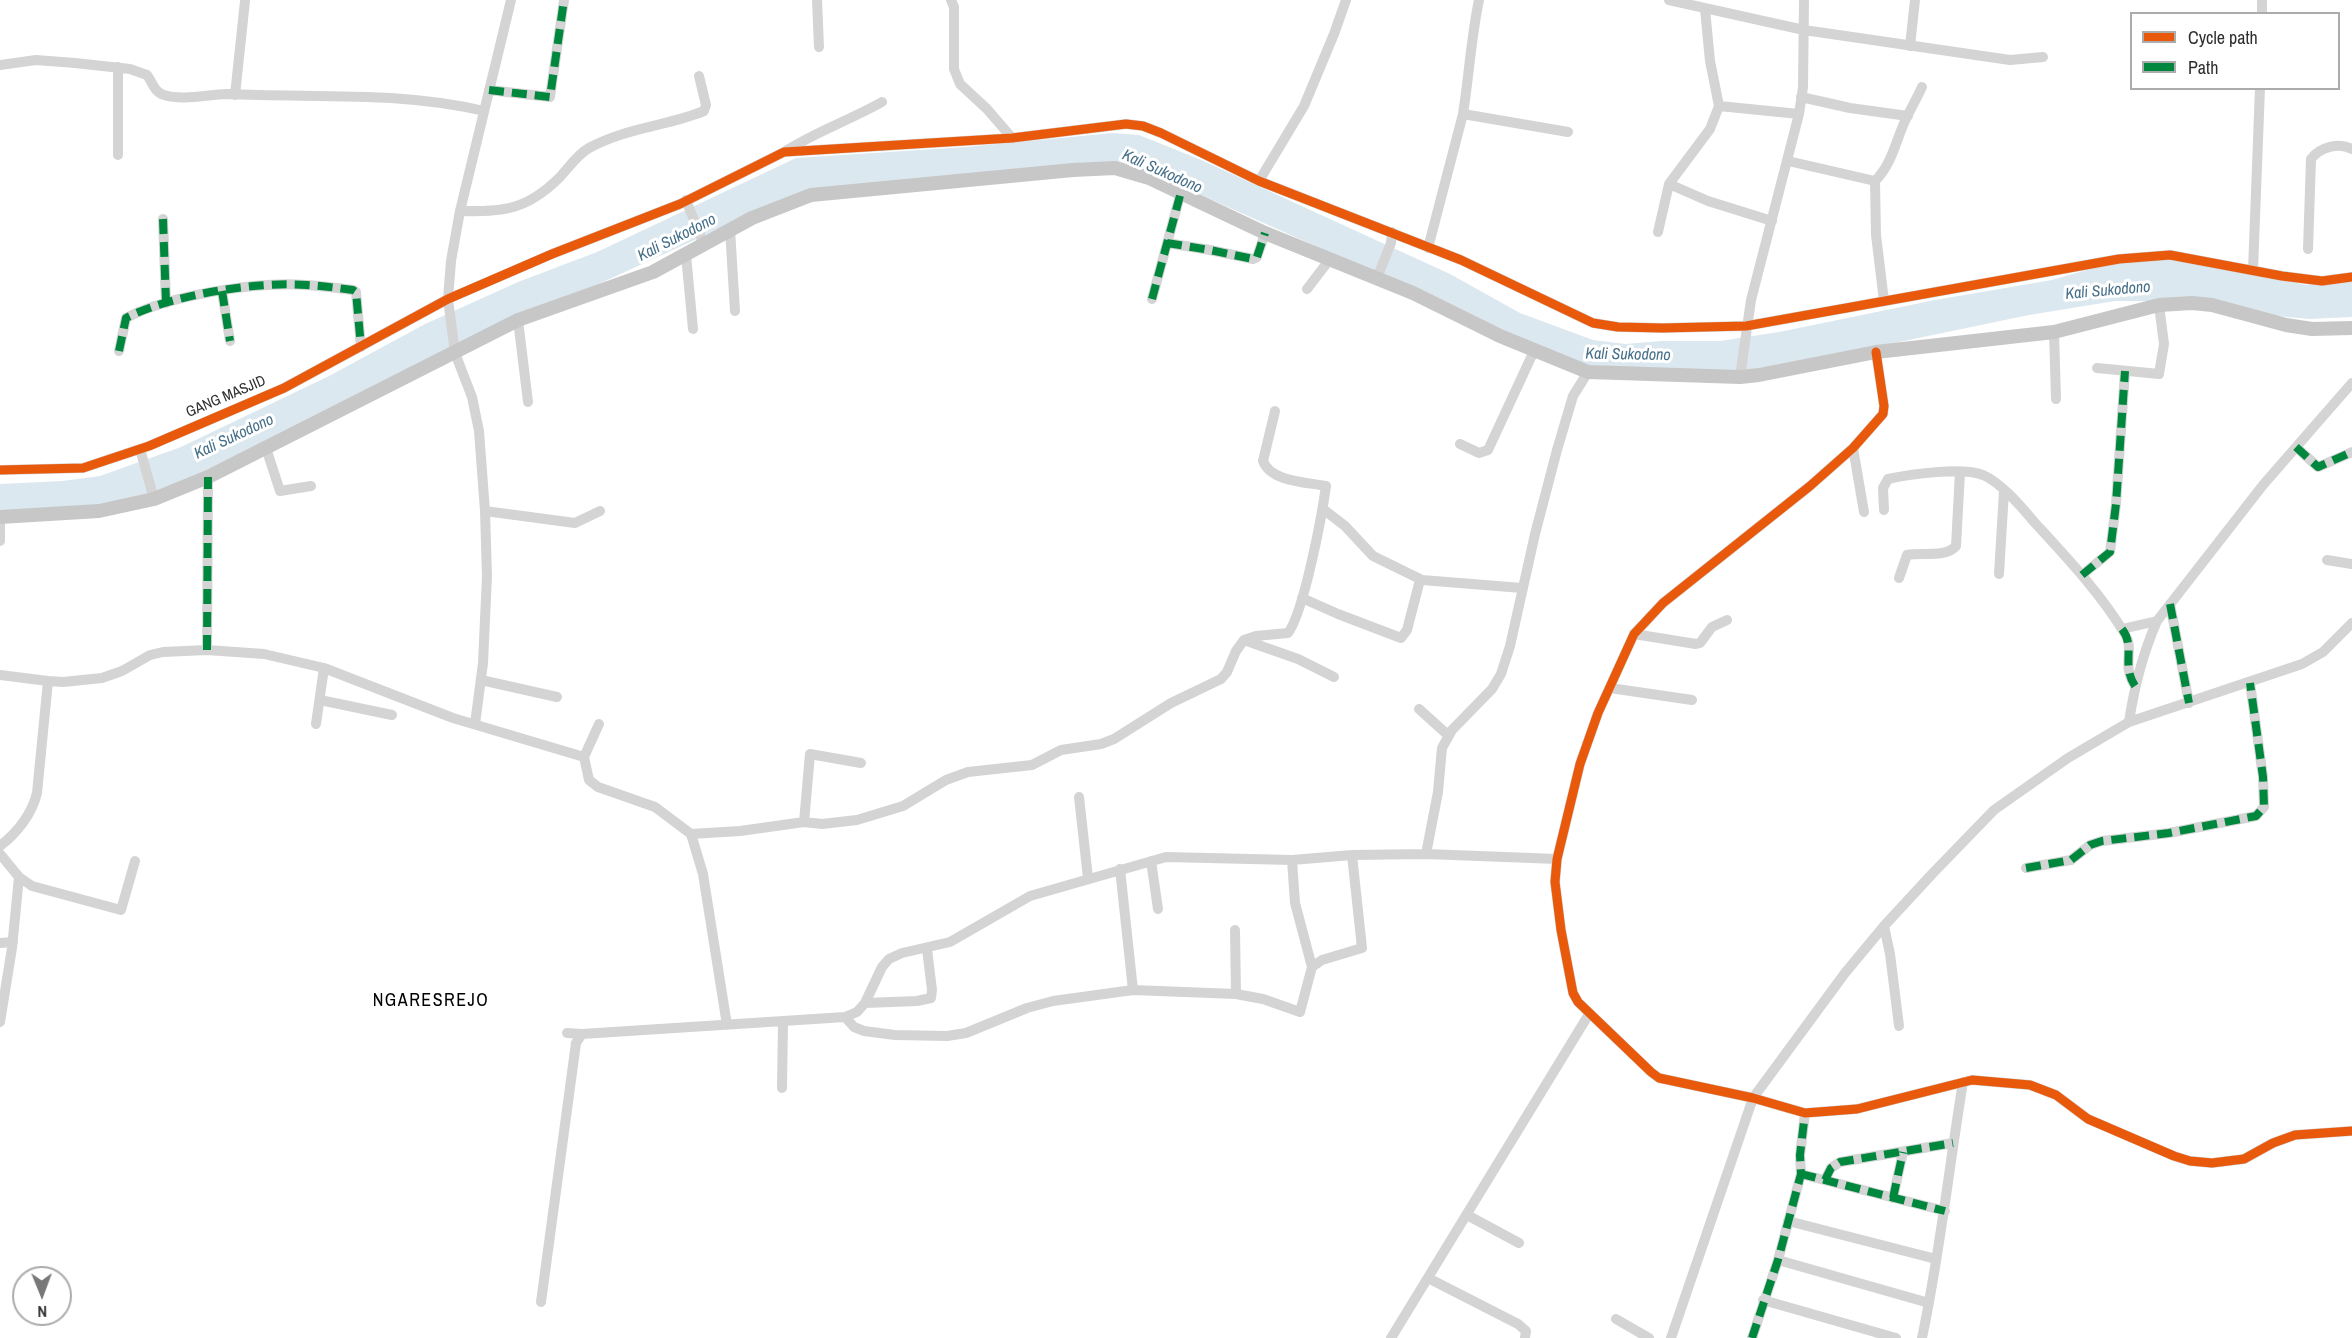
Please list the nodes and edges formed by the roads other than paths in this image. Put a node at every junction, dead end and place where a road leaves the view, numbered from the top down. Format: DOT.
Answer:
graph roads {
  1 [pos="511,0"];
  2 [pos="564,0"];
  3 [pos="817,0"];
  4 [pos="951,0"];
  5 [pos="1346,0"];
  6 [pos="1479,0"];
  7 [pos="1669,0"];
  8 [pos="1804,0"];
  9 [pos="1915,0"];
  10 [pos="245,1"];
  11 [pos="1705,9"];
  12 [pos="1804,30"];
  13 [pos="819,46"];
  14 [pos="1910,46"];
  15 [pos="2043,57"];
  16 [pos="0,65"];
  17 [pos="118,67"];
  18 [pos="699,76"];
  19 [pos="1922,87"];
  20 [pos="489,90"];
  21 [pos="2260,90"];
  22 [pos="235,95"];
  23 [pos="1801,97"];
  24 [pos="882,102"];
  25 [pos="1719,106"];
  26 [pos="484,111"];
  27 [pos="1463,114"];
  28 [pos="1799,114"];
  29 [pos="1908,116"];
  30 [pos="1568,132"];
  31 [pos="1004,138"];
  32 [pos="2352,149"];
  33 [pos="784,153"];
  34 [pos="118,155"];
  35 [pos="1788,161"];
  36 [pos="1258,181"];
  37 [pos="1875,181"];
  38 [pos="1669,184"];
  39 [pos="1181,192"];
  40 [pos="688,203"];
  41 [pos="460,211"];
  42 [pos="163,219"];
  43 [pos="1772,220"];
  44 [pos="730,229"];
  45 [pos="1658,232"];
  46 [pos="1265,233"];
  47 [pos="1391,238"];
  48 [pos="703,242"];
  49 [pos="1167,243"];
  50 [pos="1428,248"];
  51 [pos="2308,249"];
  52 [pos="686,255"];
  53 [pos="1330,259"];
  54 [pos="2253,270"];
  55 [pos="1378,277"];
  56 [pos="2352,278"];
  57 [pos="1307,289"];
  58 [pos="222,291"];
  59 [pos="1152,298"];
  60 [pos="1884,301"];
  61 [pos="448,302"];
  62 [pos="166,303"];
  63 [pos="2159,305"];
  64 [pos="735,311"];
  65 [pos="518,320"];
  66 [pos="2352,328"];
  67 [pos="693,329"];
  68 [pos="1745,330"];
  69 [pos="2054,332"];
  70 [pos="230,341"];
  71 [pos="362,347"];
  72 [pos="119,351"];
  73 [pos="455,351"];
  74 [pos="1534,351"];
  75 [pos="1876,352"];
  76 [pos="2097,368"];
  77 [pos="2125,371"];
  78 [pos="1587,372"];
  79 [pos="1740,375"];
  80 [pos="2352,383"];
  81 [pos="2056,399"];
  82 [pos="528,402"];
  83 [pos="1275,411"];
  84 [pos="1460,444"];
  85 [pos="2296,447"];
  86 [pos="266,448"];
  87 [pos="1853,448"];
  88 [pos="2352,452"];
  89 [pos="141,453"];
  90 [pos="0,470"];
  91 [pos="1960,472"];
  92 [pos="208,477"];
  93 [pos="311,486"];
  94 [pos="2004,490"];
  95 [pos="153,498"];
  96 [pos="1323,509"];
  97 [pos="1884,510"];
  98 [pos="485,511"];
  99 [pos="600,511"];
  100 [pos="1864,512"];
  101 [pos="0,518"];
  102 [pos="0,541"];
  103 [pos="2327,560"];
  104 [pos="2352,564"];
  105 [pos="2000,574"];
  106 [pos="2082,575"];
  107 [pos="1899,578"];
  108 [pos="1420,580"];
  109 [pos="1522,588"];
  110 [pos="1302,598"];
  111 [pos="2170,604"];
  112 [pos="1727,620"];
  113 [pos="2157,621"];
  114 [pos="2352,622"];
  115 [pos="2122,629"];
  116 [pos="1634,634"];
  117 [pos="1244,640"];
  118 [pos="207,650"];
  119 [pos="324,668"];
  120 [pos="0,675"];
  121 [pos="1334,677"];
  122 [pos="481,680"];
  123 [pos="48,681"];
  124 [pos="2250,683"];
  125 [pos="2135,686"];
  126 [pos="1610,688"];
  127 [pos="558,697"];
  128 [pos="320,700"];
  129 [pos="1692,700"];
  130 [pos="2189,703"];
  131 [pos="1419,709"];
  132 [pos="392,715"];
  133 [pos="2129,722"];
  134 [pos="316,724"];
  135 [pos="475,724"];
  136 [pos="599,724"];
  137 [pos="1449,736"];
  138 [pos="584,757"];
  139 [pos="861,763"];
  140 [pos="1078,797"];
  141 [pos="804,822"];
  142 [pos="691,834"];
  143 [pos="0,846"];
  144 [pos="0,854"];
  145 [pos="1426,854"];
  146 [pos="1352,855"];
  147 [pos="1551,858"];
  148 [pos="1292,860"];
  149 [pos="135,861"];
  150 [pos="1151,861"];
  151 [pos="2026,868"];
  152 [pos="1120,869"];
  153 [pos="19,877"];
  154 [pos="1088,878"];
  155 [pos="1158,909"];
  156 [pos="1884,926"];
  157 [pos="1235,930"];
  158 [pos="13,942"];
  159 [pos="0,943"];
  160 [pos="927,949"];
  161 [pos="1312,967"];
  162 [pos="1133,990"];
  163 [pos="1236,994"];
  164 [pos="865,1003"];
  165 [pos="1589,1014"];
  166 [pos="845,1017"];
  167 [pos="0,1022"];
  168 [pos="783,1022"];
  169 [pos="727,1025"];
  170 [pos="1899,1026"];
  171 [pos="1963,1082"];
  172 [pos="782,1089"];
  173 [pos="1753,1098"];
  174 [pos="1805,1113"];
  175 [pos="2352,1131"];
  176 [pos="1953,1143"];
  177 [pos="1903,1152"];
  178 [pos="1801,1174"];
  179 [pos="1825,1180"];
  180 [pos="1893,1198"];
  181 [pos="1945,1211"];
  182 [pos="1467,1215"];
  183 [pos="1788,1221"];
  184 [pos="1519,1243"];
  185 [pos="1936,1258"];
  186 [pos="1778,1260"];
  187 [pos="1428,1278"];
  188 [pos="1763,1300"];
  189 [pos="541,1302"];
  190 [pos="1929,1303"];
  191 [pos="1616,1319"];
  192 [pos="1392,1338"];
  193 [pos="1525,1338"];
  194 [pos="1649,1338"];
  195 [pos="1671,1338"];
  196 [pos="1752,1338"];
  197 [pos="1896,1338"];
  198 [pos="1922,1338"];
  1 -- 20 [label="street"];
  2 -- 20 [label="street"];
  3 -- 13 [label="street"];
  4 -- 31 [label="street"];
  5 -- 36 [label="street"];
  6 -- 27 [label="street"];
  7 -- 11 [label="street"];
  8 -- 12 [label="street"];
  9 -- 14 [label="street"];
  10 -- 22 [label="street"];
  11 -- 12 [label="street"];
  11 -- 25 [label="street"];
  12 -- 14 [label="street"];
  12 -- 23 [label="street"];
  14 -- 15 [label="street"];
  16 -- 17 [label="street"];
  17 -- 22 [label="street"];
  17 -- 34 [label="street"];
  18 -- 41 [label="street"];
  19 -- 29 [label="street"];
  20 -- 26 [label="street"];
  21 -- 54 [label="street"];
  22 -- 26 [label="street"];
  23 -- 28 [label="street"];
  23 -- 29 [label="street"];
  24 -- 33 [label="street"];
  25 -- 28 [label="street"];
  25 -- 38 [label="street"];
  26 -- 41 [label="street"];
  27 -- 30 [label="street"];
  27 -- 50 [label="street"];
  28 -- 35 [label="street"];
  29 -- 37 [label="street"];
  31 -- 33 [label="street"];
  31 -- 36 [label="street"];
  32 -- 51 [label="street"];
  33 -- 40 [label="street, GANG MASJID"];
  35 -- 37 [label="street"];
  35 -- 43 [label="street"];
  36 -- 47 [label="street"];
  37 -- 60 [label="street"];
  38 -- 43 [label="street"];
  38 -- 45 [label="street"];
  39 -- 44 [label="main road"];
  39 -- 46 [label="main road"];
  39 -- 49 [label="street"];
  40 -- 48 [label="street"];
  40 -- 61 [label="street, GANG MASJID"];
  41 -- 61 [label="street"];
  42 -- 62 [label="street"];
  43 -- 68 [label="street"];
  44 -- 48 [label="main road"];
  44 -- 64 [label="street"];
  46 -- 49 [label="street"];
  46 -- 53 [label="main road"];
  47 -- 50 [label="street"];
  47 -- 55 [label="street"];
  48 -- 52 [label="main road"];
  49 -- 59 [label="street"];
  50 -- 68 [label="street"];
  52 -- 65 [label="main road"];
  52 -- 67 [label="street"];
  53 -- 55 [label="main road"];
  53 -- 57 [label="street"];
  54 -- 56 [label="street"];
  54 -- 60 [label="street"];
  55 -- 74 [label="main road"];
  58 -- 62 [label="street"];
  58 -- 70 [label="street"];
  58 -- 71 [label="street"];
  60 -- 68 [label="street"];
  61 -- 71 [label="street, GANG MASJID"];
  61 -- 73 [label="street"];
  62 -- 72 [label="street"];
  63 -- 66 [label="main road"];
  63 -- 69 [label="main road"];
  63 -- 77 [label="street"];
  65 -- 73 [label="main road"];
  65 -- 82 [label="street"];
  68 -- 79 [label="street"];
  69 -- 75 [label="main road"];
  69 -- 81 [label="street"];
  71 -- 89 [label="street, GANG MASJID"];
  73 -- 86 [label="main road"];
  73 -- 98 [label="street"];
  74 -- 78 [label="main road"];
  74 -- 84 [label="street"];
  75 -- 79 [label="main road"];
  75 -- 87 [label="street"];
  76 -- 77 [label="street"];
  77 -- 106 [label="street"];
  78 -- 79 [label="main road"];
  78 -- 109 [label="street"];
  80 -- 85 [label="street"];
  83 -- 96 [label="street"];
  85 -- 88 [label="street"];
  85 -- 111 [label="street"];
  86 -- 92 [label="main road"];
  86 -- 93 [label="street"];
  87 -- 100 [label="street"];
  87 -- 116 [label="street"];
  89 -- 90 [label="street, GANG MASJID"];
  89 -- 95 [label="street"];
  91 -- 94 [label="street"];
  91 -- 97 [label="street"];
  91 -- 107 [label="street"];
  92 -- 95 [label="main road"];
  92 -- 118 [label="street"];
  94 -- 105 [label="street"];
  94 -- 106 [label="street"];
  95 -- 101 [label="main road"];
  96 -- 108 [label="street"];
  96 -- 110 [label="street"];
  98 -- 99 [label="street"];
  98 -- 122 [label="street"];
  101 -- 102 [label="street"];
  103 -- 104 [label="street"];
  106 -- 115 [label="street"];
  108 -- 109 [label="street"];
  108 -- 110 [label="street"];
  109 -- 137 [label="street"];
  110 -- 117 [label="street"];
  111 -- 113 [label="street"];
  111 -- 130 [label="street"];
  112 -- 116 [label="street"];
  113 -- 115 [label="street"];
  113 -- 125 [label="street"];
  114 -- 124 [label="street"];
  115 -- 125 [label="street"];
  116 -- 126 [label="street"];
  117 -- 121 [label="street"];
  117 -- 141 [label="street"];
  118 -- 119 [label="street"];
  118 -- 123 [label="street"];
  119 -- 128 [label="street"];
  119 -- 135 [label="street"];
  120 -- 123 [label="street"];
  122 -- 127 [label="street"];
  122 -- 135 [label="street"];
  123 -- 143 [label="street"];
  124 -- 130 [label="street"];
  124 -- 151 [label="street"];
  125 -- 133 [label="street"];
  126 -- 129 [label="street"];
  126 -- 147 [label="street"];
  128 -- 132 [label="street"];
  128 -- 134 [label="street"];
  130 -- 133 [label="street"];
  131 -- 137 [label="street"];
  133 -- 156 [label="street"];
  135 -- 138 [label="street"];
  136 -- 138 [label="street"];
  137 -- 145 [label="street"];
  138 -- 142 [label="street"];
  139 -- 141 [label="street"];
  140 -- 154 [label="street"];
  141 -- 142 [label="street"];
  142 -- 169 [label="street"];
  144 -- 153 [label="street"];
  145 -- 146 [label="street"];
  145 -- 147 [label="street"];
  146 -- 148 [label="street"];
  146 -- 161 [label="street"];
  147 -- 165 [label="street"];
  148 -- 150 [label="street"];
  148 -- 161 [label="street"];
  149 -- 153 [label="street"];
  150 -- 152 [label="street"];
  150 -- 155 [label="street"];
  152 -- 154 [label="street"];
  152 -- 162 [label="street"];
  153 -- 158 [label="street"];
  154 -- 160 [label="street"];
  156 -- 170 [label="street"];
  156 -- 173 [label="street"];
  157 -- 163 [label="street"];
  158 -- 159 [label="street"];
  158 -- 167 [label="street"];
  160 -- 164 [label="street"];
  160 -- 164 [label="street"];
  161 -- 163 [label="street"];
  162 -- 163 [label="street"];
  162 -- 166 [label="street"];
  164 -- 166 [label="street"];
  165 -- 173 [label="street"];
  165 -- 182 [label="street"];
  166 -- 168 [label="street"];
  168 -- 169 [label="street"];
  168 -- 172 [label="street"];
  169 -- 189 [label="street"];
  171 -- 174 [label="street"];
  171 -- 175 [label="street"];
  171 -- 176 [label="street"];
  173 -- 174 [label="street"];
  173 -- 195 [label="street"];
  174 -- 178 [label="street"];
  176 -- 177 [label="street"];
  176 -- 181 [label="street"];
  177 -- 179 [label="street"];
  177 -- 180 [label="street"];
  178 -- 179 [label="street"];
  178 -- 183 [label="street"];
  179 -- 180 [label="street"];
  180 -- 181 [label="street"];
  181 -- 185 [label="street"];
  182 -- 184 [label="street"];
  182 -- 187 [label="street"];
  183 -- 185 [label="street"];
  183 -- 186 [label="street"];
  185 -- 190 [label="street"];
  186 -- 188 [label="street"];
  186 -- 190 [label="street"];
  187 -- 192 [label="street"];
  187 -- 193 [label="street"];
  188 -- 196 [label="street"];
  188 -- 197 [label="street"];
  190 -- 198 [label="street"];
  191 -- 194 [label="street"];
}
